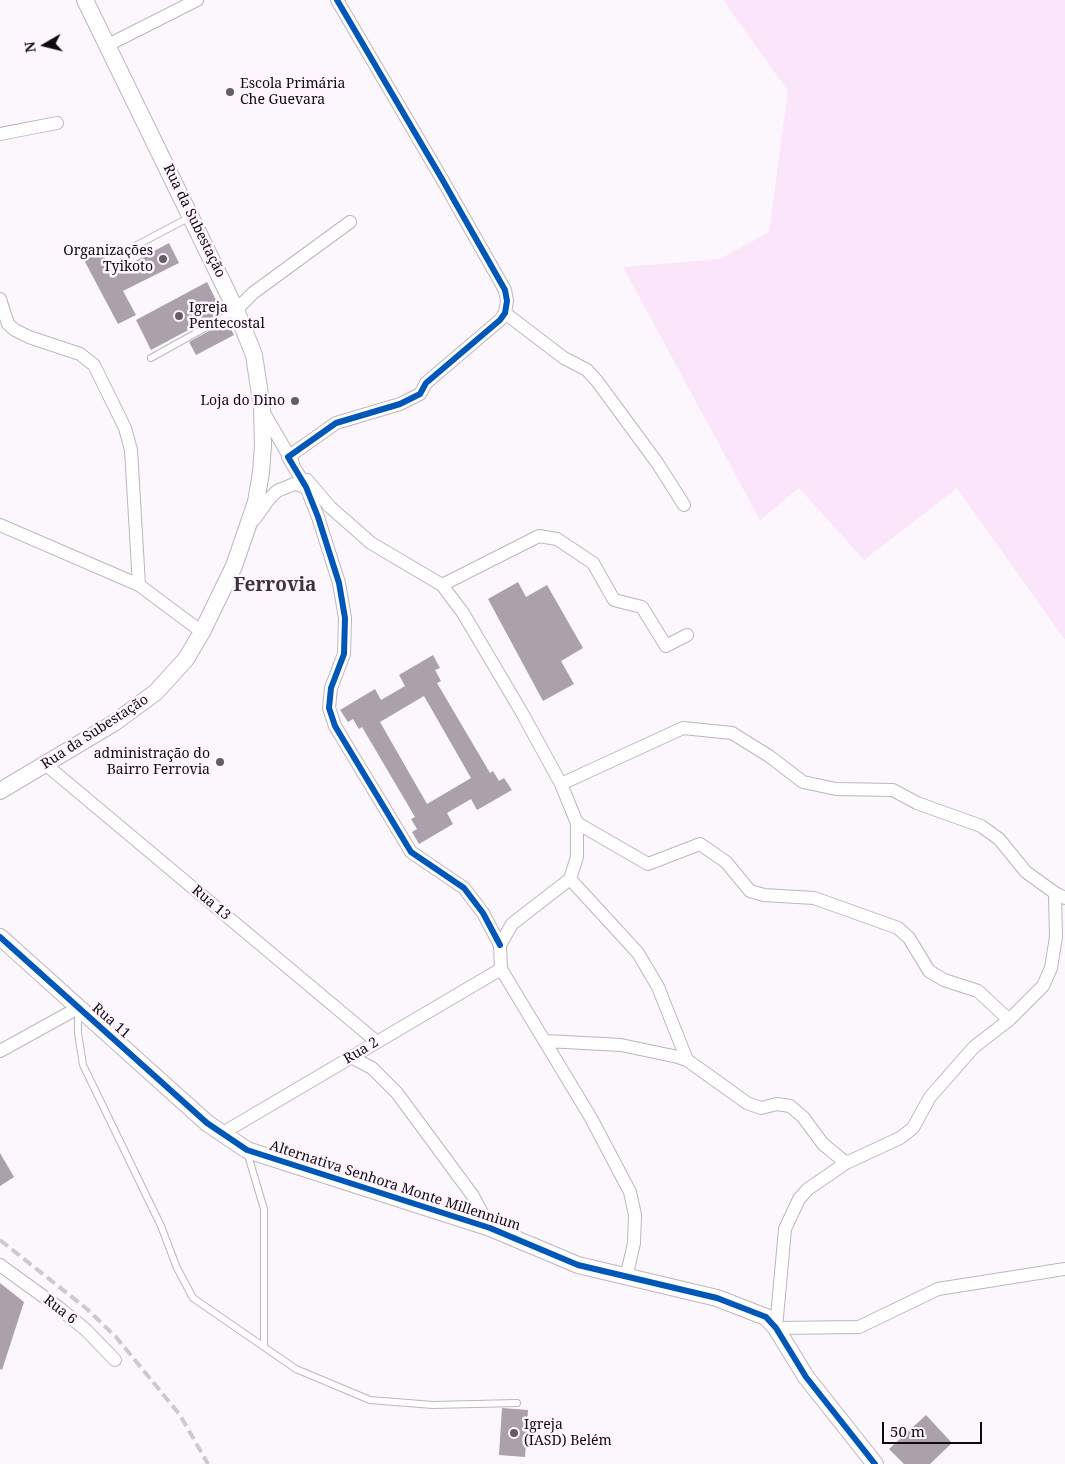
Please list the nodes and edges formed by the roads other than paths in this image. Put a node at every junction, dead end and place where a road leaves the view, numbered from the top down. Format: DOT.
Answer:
graph roads {
  1 [pos="85,0"];
  2 [pos="197,0"];
  3 [pos="337,0"];
  4 [pos="108,45"];
  5 [pos="57,123"];
  6 [pos="0,134"];
  7 [pos="191,216"];
  8 [pos="350,222"];
  9 [pos="122,253"];
  10 [pos="0,299"];
  11 [pos="236,310"];
  12 [pos="505,313"];
  13 [pos="4,326"];
  14 [pos="151,358"];
  15 [pos="262,408"];
  16 [pos="288,457"];
  17 [pos="306,487"];
  18 [pos="684,505"];
  19 [pos="0,525"];
  20 [pos="247,531"];
  21 [pos="140,585"];
  22 [pos="442,585"];
  23 [pos="202,632"];
  24 [pos="687,635"];
  25 [pos="45,764"];
  26 [pos="561,784"];
  27 [pos="0,791"];
  28 [pos="577,823"];
  29 [pos="570,879"];
  30 [pos="1060,895"];
  31 [pos="0,937"];
  32 [pos="500,945"];
  33 [pos="501,969"];
  34 [pos="78,1008"];
  35 [pos="1009,1020"];
  36 [pos="378,1042"];
  37 [pos="546,1042"];
  38 [pos="0,1051"];
  39 [pos="351,1057"];
  40 [pos="686,1060"];
  41 [pos="207,1123"];
  42 [pos="221,1134"];
  43 [pos="247,1150"];
  44 [pos="846,1163"];
  45 [pos="490,1228"];
  46 [pos="0,1265"];
  47 [pos="1065,1269"];
  48 [pos="626,1278"];
  49 [pos="776,1328"];
  50 [pos="264,1346"];
  51 [pos="115,1360"];
  52 [pos="517,1403"];
  53 [pos="875,1464"];
  1 -- 4 [label="street, Rua da Subestação"];
  2 -- 4 [label="street"];
  3 -- 12 [label="street"];
  4 -- 7 [label="street, Rua da Subestação"];
  5 -- 6 [label="street"];
  7 -- 9 [label="lane"];
  7 -- 11 [label="street, Rua da Subestação"];
  8 -- 11 [label="street"];
  10 -- 13 [label="street"];
  11 -- 14 [label="lane"];
  11 -- 15 [label="street, Rua da Subestação"];
  12 -- 16 [label="street"];
  12 -- 18 [label="street"];
  13 -- 21 [label="street"];
  15 -- 16 [label="street"];
  15 -- 20 [label="street, Rua da Subestação"];
  16 -- 17 [label="street"];
  16 -- 22 [label="street"];
  17 -- 20 [label="street"];
  17 -- 32 [label="street"];
  19 -- 21 [label="street"];
  20 -- 23 [label="street, Rua da Subestação"];
  21 -- 23 [label="street"];
  22 -- 24 [label="street"];
  22 -- 26 [label="street"];
  23 -- 25 [label="street, Rua da Subestação"];
  25 -- 27 [label="street, Rua da Subestação"];
  25 -- 36 [label="street, Rua 13"];
  26 -- 28 [label="street"];
  26 -- 30 [label="street"];
  28 -- 29 [label="street"];
  28 -- 35 [label="street"];
  29 -- 32 [label="street"];
  29 -- 40 [label="street"];
  30 -- 35 [label="street"];
  31 -- 34 [label="street, Rua 11"];
  32 -- 33 [label="street"];
  33 -- 36 [label="street, Rua 2"];
  33 -- 37 [label="street"];
  34 -- 38 [label="street"];
  34 -- 41 [label="street, Rua 11"];
  34 -- 50 [label="lane"];
  35 -- 44 [label="street"];
  36 -- 39 [label="street, Rua 2"];
  37 -- 40 [label="street"];
  37 -- 48 [label="street"];
  39 -- 42 [label="street, Rua 2"];
  39 -- 45 [label="street"];
  40 -- 44 [label="street"];
  41 -- 42 [label="street, Alternativa Senhora Monte Millennium"];
  42 -- 43 [label="street, Alternativa Senhora Monte Millennium"];
  43 -- 45 [label="street, Alternativa Senhora Monte Millennium"];
  43 -- 50 [label="lane"];
  44 -- 49 [label="street"];
  45 -- 48 [label="street, Alternativa Senhora Monte Millennium"];
  46 -- 51 [label="street, Rua 6"];
  47 -- 49 [label="street"];
  48 -- 49 [label="street, Alternativa Senhora Monte Millennium"];
  49 -- 53 [label="street"];
  50 -- 52 [label="lane"];
}
